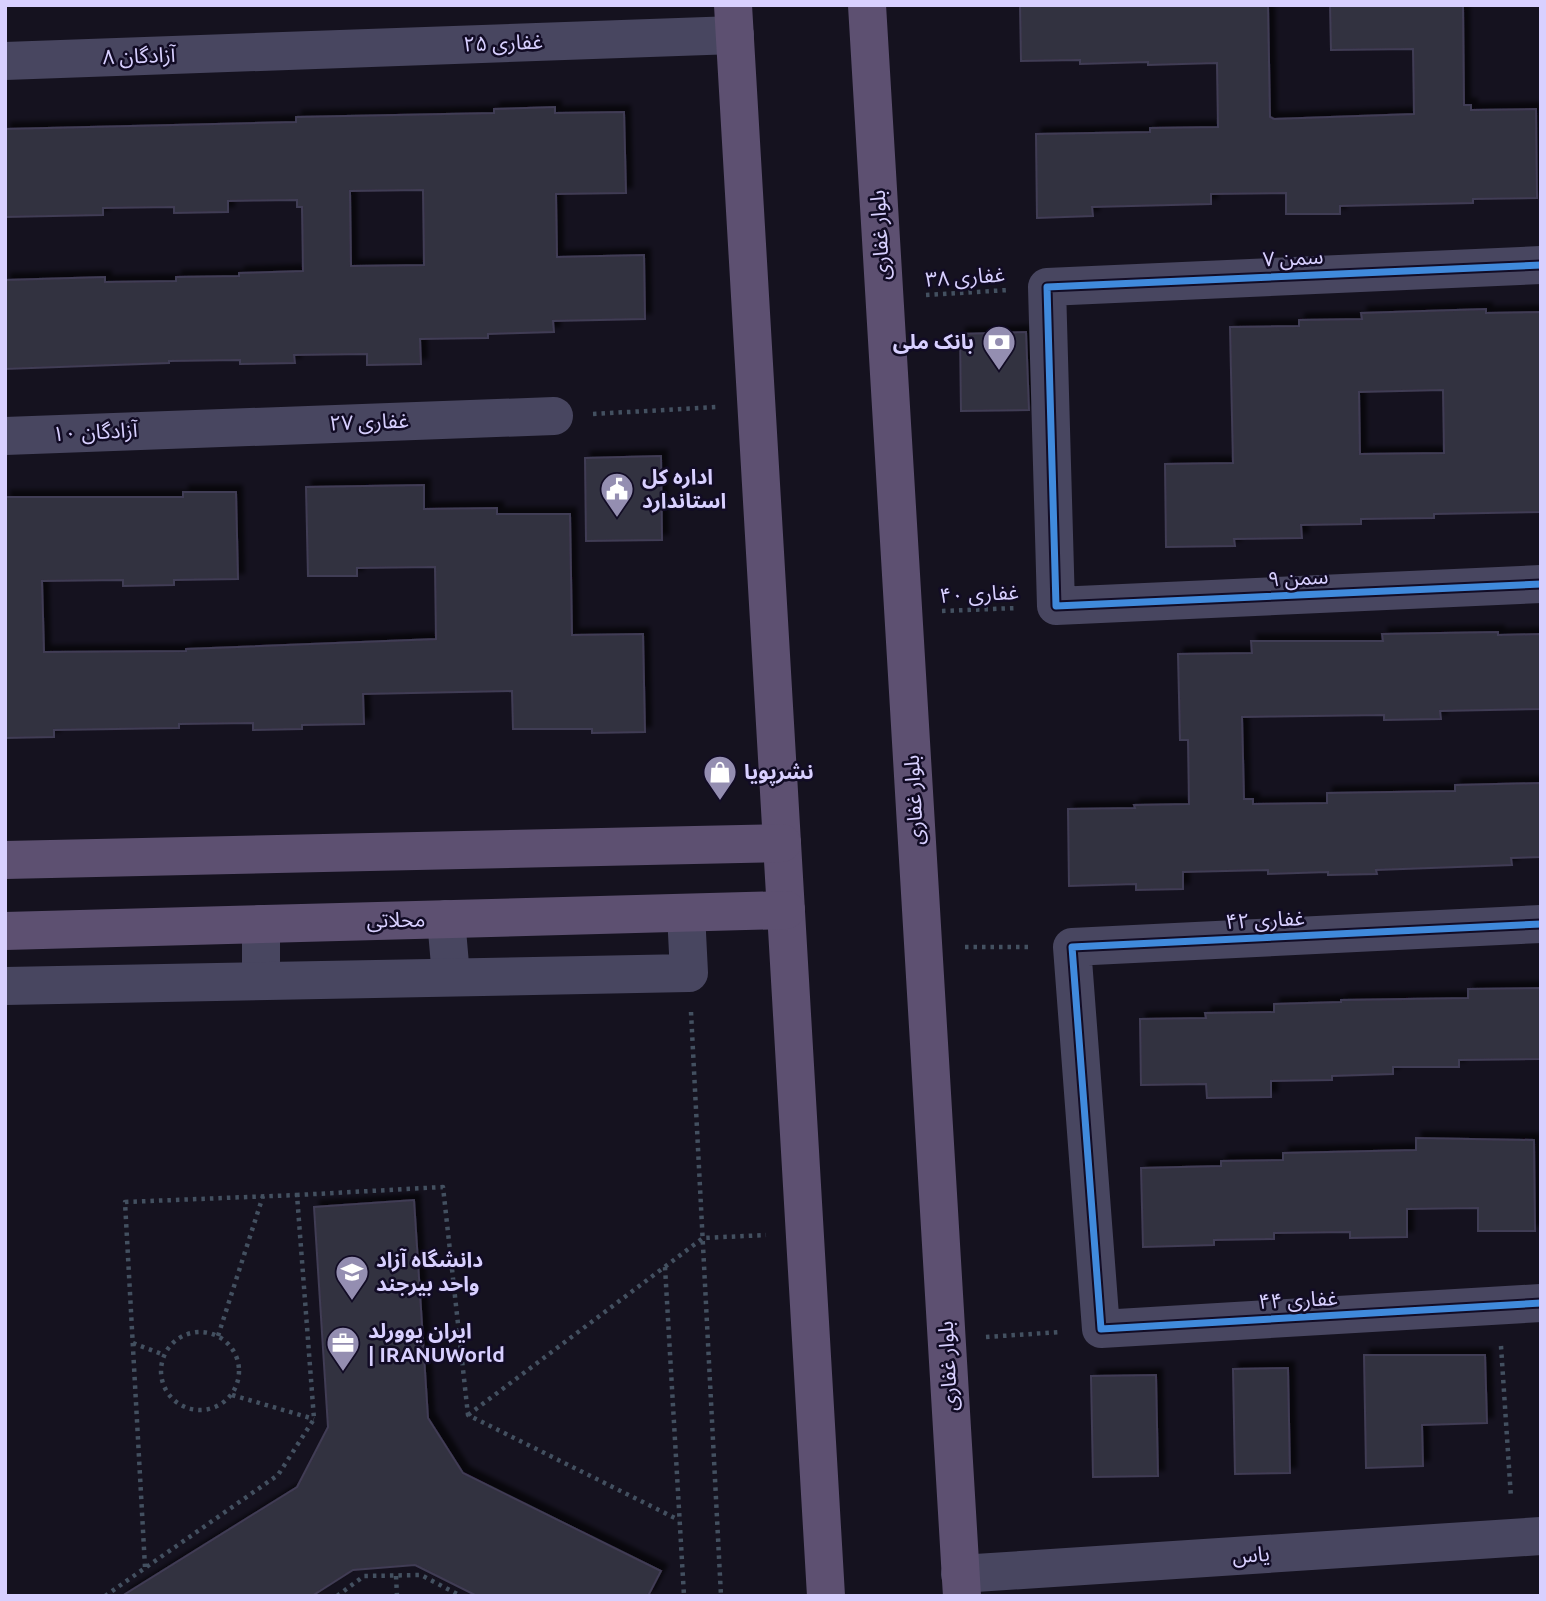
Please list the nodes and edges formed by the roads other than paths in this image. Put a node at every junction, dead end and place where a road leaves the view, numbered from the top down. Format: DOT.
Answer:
graph roads {
  1 [pos="867,5"];
  2 [pos="734,20"];
  3 [pos="272,50"];
  4 [pos="5,61"];
  5 [pos="1541,265"];
  6 [pos="554,416"];
  7 [pos="185,428"];
  8 [pos="5,436"];
  9 [pos="1541,584"];
  10 [pos="1056,606"];
  11 [pos="782,843"];
  12 [pos="5,860"];
  13 [pos="786,910"];
  14 [pos="686,914"];
  15 [pos="446,919"];
  16 [pos="261,924"];
  17 [pos="1541,924"];
  18 [pos="5,931"];
  19 [pos="451,976"];
  20 [pos="261,980"];
  21 [pos="5,986"];
  22 [pos="1541,1303"];
  23 [pos="1101,1329"];
  24 [pos="1527,1537"];
  25 [pos="961,1585"];
  26 [pos="826,1596"];
  1 -- 25 [label="main road, بلوار غفاری"];
  2 -- 3 [label="street, غفاری ۲۵"];
  2 -- 11 [label="main road"];
  3 -- 4 [label="street, آزادگان ۸"];
  5 -- 10 [label="street, سمن ۷"];
  6 -- 7 [label="street, غفاری ۲۷"];
  7 -- 8 [label="street, آزادگان ۱۰"];
  9 -- 10 [label="street, سمن ۹"];
  11 -- 12 [label="main road"];
  11 -- 13 [label="main road"];
  13 -- 14 [label="main road, محلاتی"];
  13 -- 26 [label="main road"];
  14 -- 15 [label="main road, محلاتی"];
  14 -- 19 [label="street"];
  15 -- 16 [label="main road, محلاتی"];
  15 -- 19 [label="street"];
  16 -- 18 [label="main road, محلاتی"];
  16 -- 20 [label="street"];
  17 -- 23 [label="street, غفاری ۴۲"];
  19 -- 20 [label="street"];
  20 -- 21 [label="street"];
  22 -- 23 [label="street, غفاری ۴۴"];
  24 -- 25 [label="street, یاس"];
}
